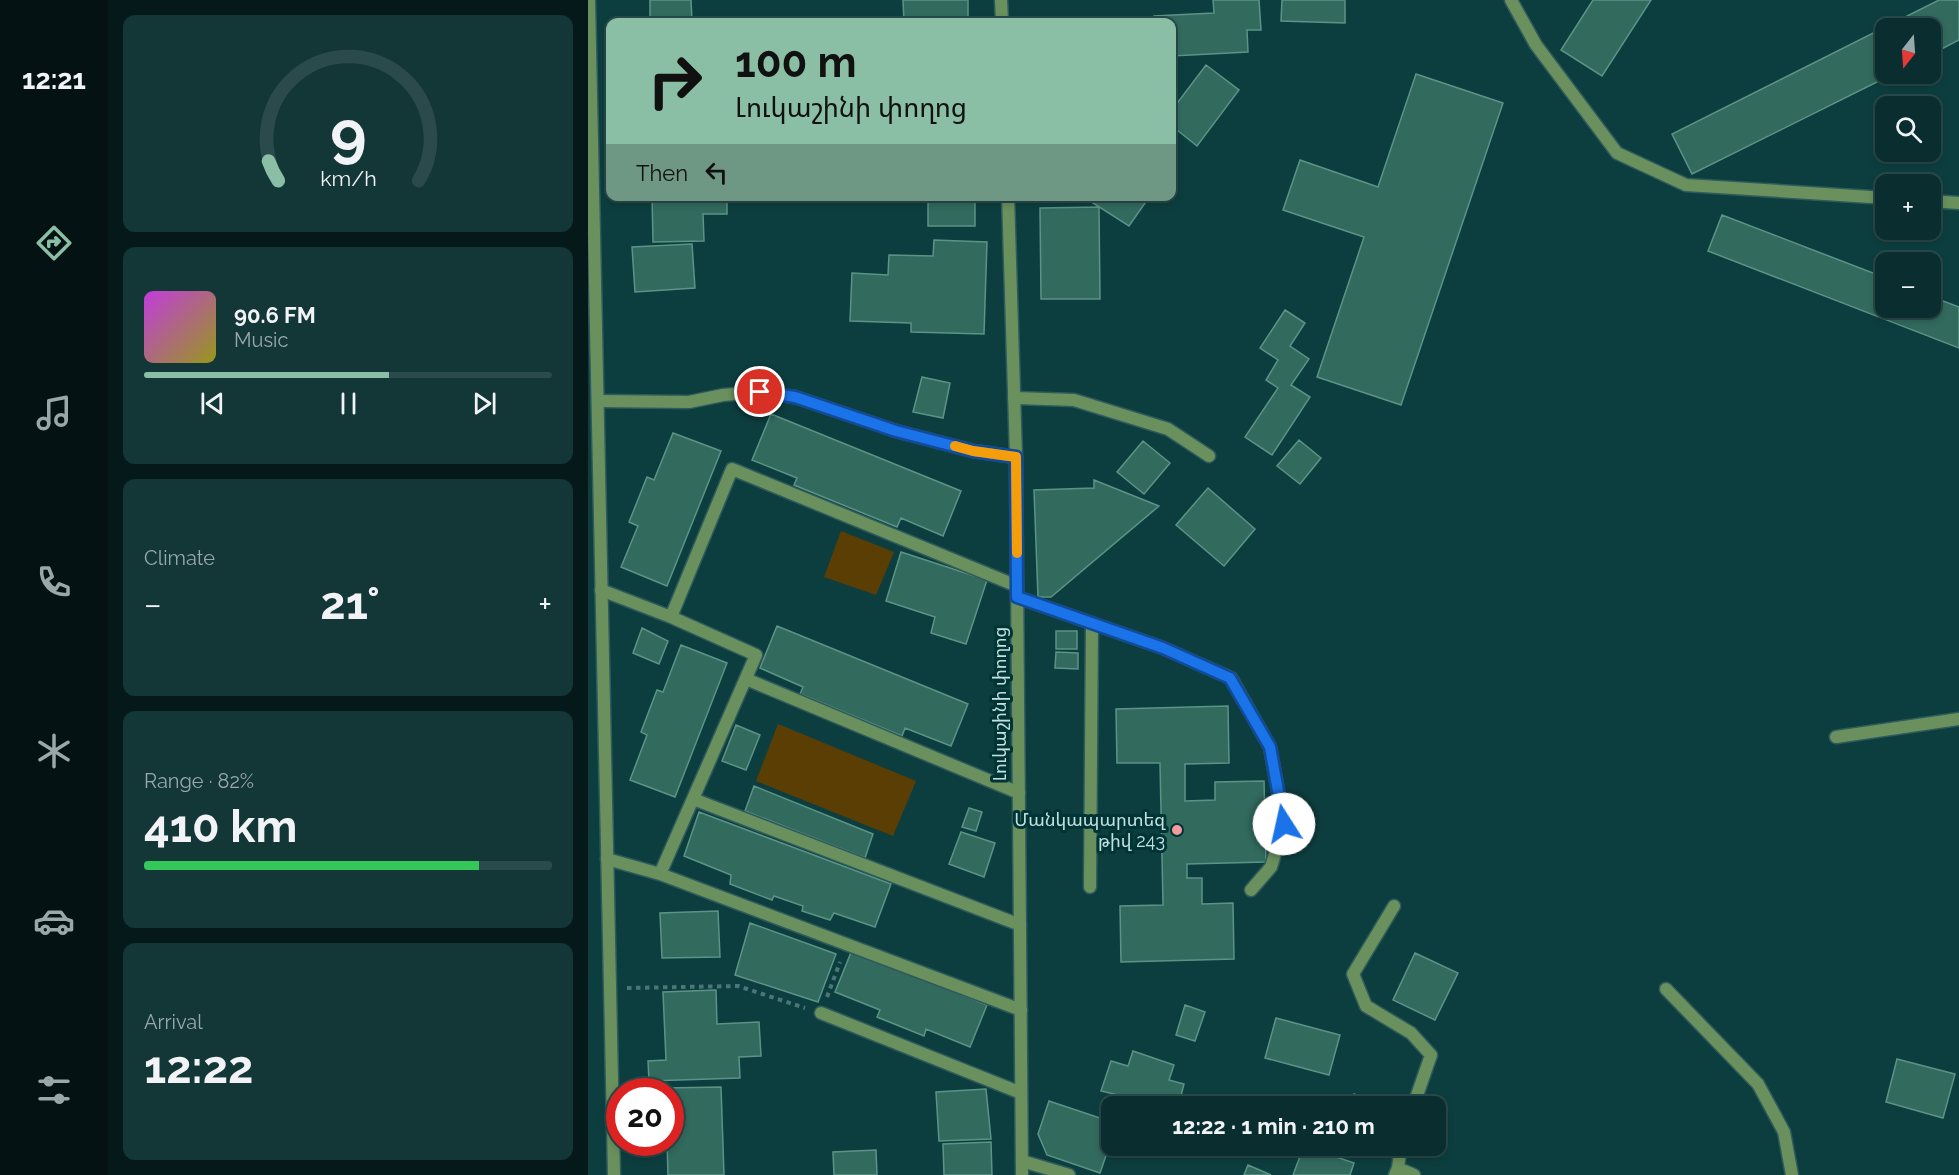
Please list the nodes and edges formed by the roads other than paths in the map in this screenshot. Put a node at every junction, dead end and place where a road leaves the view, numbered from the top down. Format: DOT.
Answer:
graph roads {
  1 [pos="589,0"];
  2 [pos="1001,0"];
  3 [pos="1511,0"];
  4 [pos="1002,18"];
  5 [pos="1875,197"];
  6 [pos="1008,201"];
  7 [pos="1941,202"];
  8 [pos="1959,203"];
  9 [pos="1014,398"];
  10 [pos="598,401"];
  11 [pos="1209,456"];
  12 [pos="1016,457"];
  13 [pos="601,591"];
  14 [pos="1017,592"];
  15 [pos="671,617"];
  16 [pos="1092,623"];
  17 [pos="746,679"];
  18 [pos="1959,719"];
  19 [pos="1836,737"];
  20 [pos="1019,794"];
  21 [pos="693,799"];
  22 [pos="607,859"];
  23 [pos="660,874"];
  24 [pos="1090,887"];
  25 [pos="1251,890"];
  26 [pos="1394,906"];
  27 [pos="1020,925"];
  28 [pos="1666,989"];
  29 [pos="1021,1010"];
  30 [pos="821,1013"];
  31 [pos="1021,1093"];
  32 [pos="1417,1096"];
  33 [pos="1399,1156"];
  34 [pos="1022,1161"];
  35 [pos="1397,1172"];
  36 [pos="614,1175"];
  37 [pos="1022,1175"];
  38 [pos="1069,1175"];
  39 [pos="1414,1175"];
  40 [pos="1792,1175"];
  1 -- 10 [label="street"];
  2 -- 4 [label="street"];
  3 -- 5 [label="street"];
  6 -- 9 [label="street, Լուկաշինի փողոց"];
  7 -- 8 [label="street"];
  9 -- 11 [label="street"];
  9 -- 12 [label="street, Լուկաշինի փողոց"];
  10 -- 12 [label="street"];
  10 -- 13 [label="street"];
  12 -- 14 [label="street, Լուկաշինի փողոց"];
  13 -- 15 [label="street"];
  13 -- 22 [label="street"];
  14 -- 15 [label="street"];
  14 -- 16 [label="street"];
  14 -- 20 [label="street, Լուկաշինի փողոց"];
  15 -- 17 [label="street"];
  16 -- 24 [label="street"];
  16 -- 25 [label="street"];
  17 -- 20 [label="street"];
  17 -- 21 [label="street"];
  18 -- 19 [label="street"];
  20 -- 27 [label="street, Լուկաշինի փողոց"];
  21 -- 23 [label="street"];
  21 -- 27 [label="street"];
  22 -- 23 [label="street"];
  22 -- 36 [label="street"];
  23 -- 29 [label="street"];
  26 -- 32 [label="street"];
  27 -- 29 [label="street, Լուկաշինի փողոց"];
  28 -- 40 [label="street"];
  29 -- 31 [label="street, Լուկաշինի փողոց"];
  30 -- 31 [label="street"];
  31 -- 34 [label="street, Լուկաշինի փողոց"];
  33 -- 35 [label="street"];
  34 -- 37 [label="street, Լուկաշինի փողոց"];
  34 -- 38 [label="street"];
  35 -- 39 [label="street"];
}
